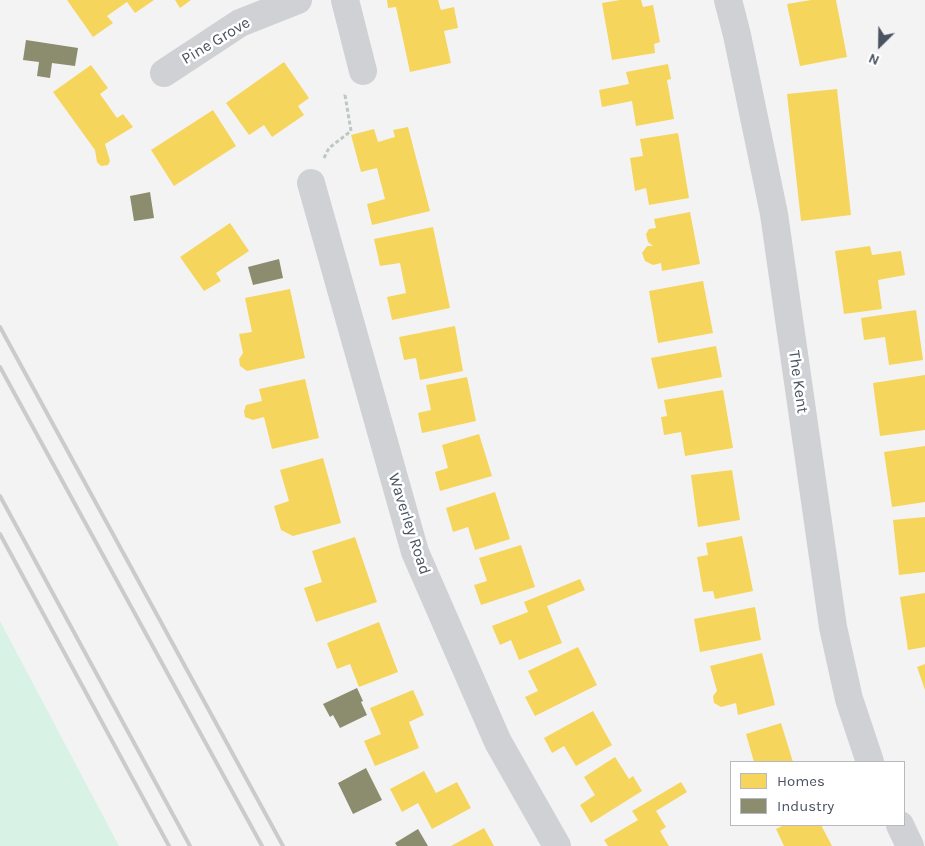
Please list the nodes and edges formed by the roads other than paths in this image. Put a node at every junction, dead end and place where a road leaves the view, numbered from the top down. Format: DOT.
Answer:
graph roads {
  1 [pos="298,0"];
  2 [pos="345,0"];
  3 [pos="728,0"];
  4 [pos="363,71"];
  5 [pos="164,73"];
  6 [pos="311,184"];
  7 [pos="870,761"];
  8 [pos="900,826"];
  9 [pos="557,846"];
  10 [pos="910,846"];
  1 -- 5 [label="street, Pine Grove"];
  2 -- 4 [label="street"];
  3 -- 7 [label="street, The Kent"];
  6 -- 9 [label="street, Waverley Road"];
  8 -- 10 [label="street"];
}
